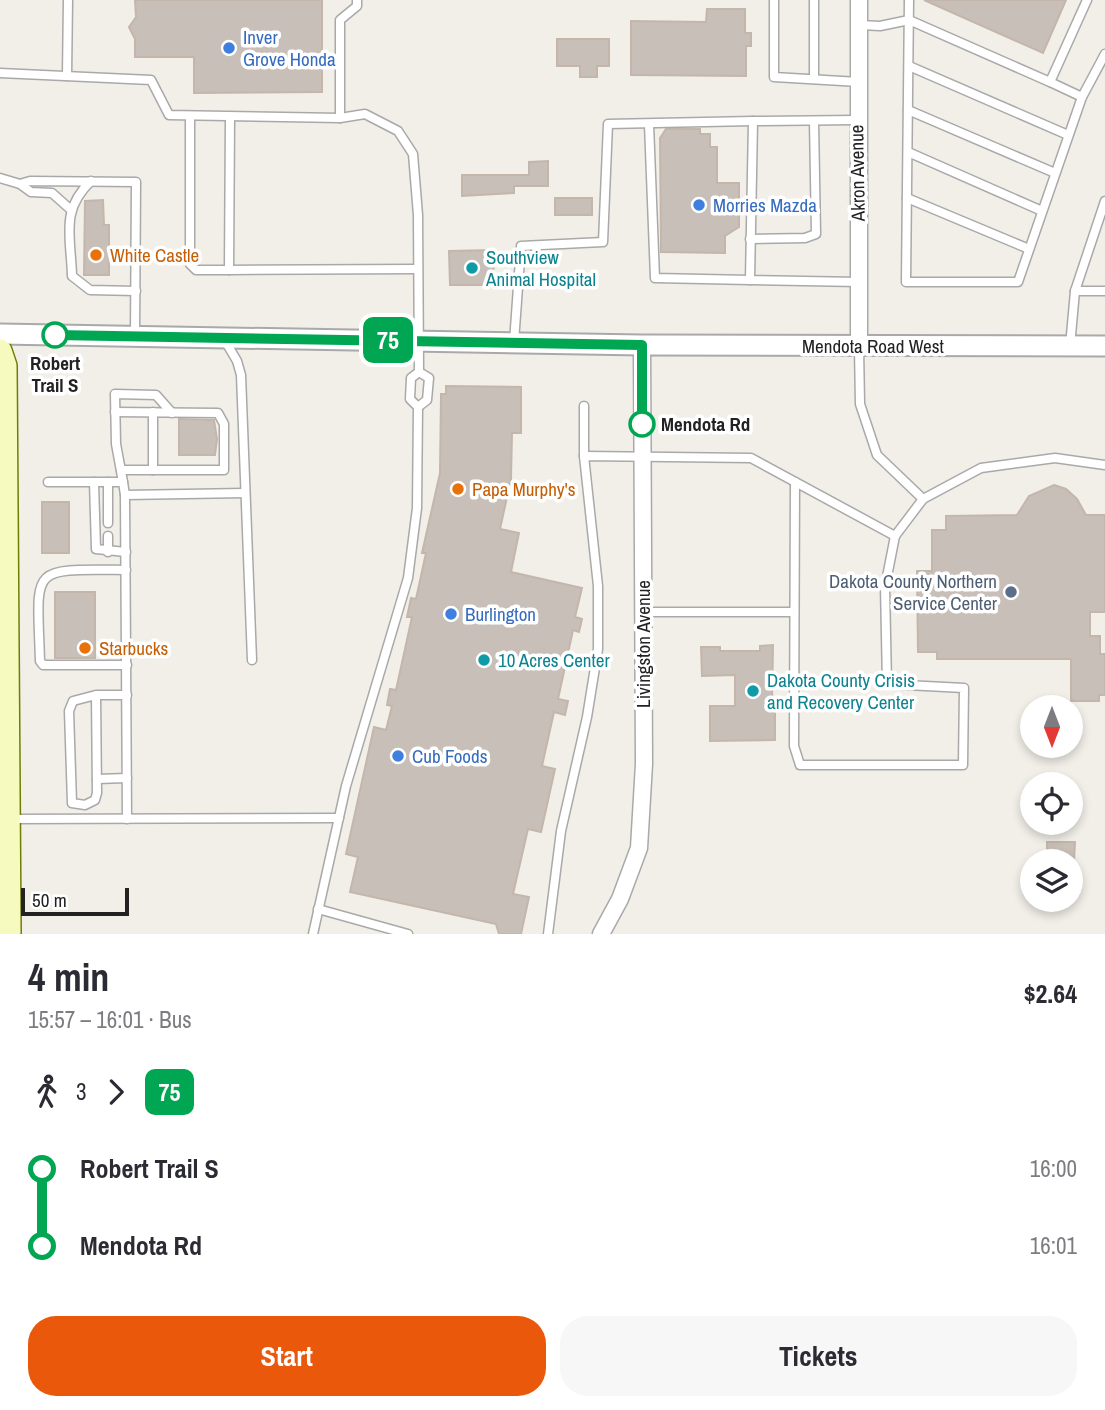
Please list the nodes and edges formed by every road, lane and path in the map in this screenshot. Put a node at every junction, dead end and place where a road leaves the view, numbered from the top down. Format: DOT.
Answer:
graph roads {
  1 [pos="68,0"];
  2 [pos="357,0"];
  3 [pos="774,0"];
  4 [pos="814,0"];
  5 [pos="859,0"];
  6 [pos="909,0"];
  7 [pos="1087,0"];
  8 [pos="909,20"];
  9 [pos="859,25"];
  10 [pos="1105,54"];
  11 [pos="909,66"];
  12 [pos="0,73"];
  13 [pos="67,76"];
  14 [pos="814,79"];
  15 [pos="859,82"];
  16 [pos="1050,82"];
  17 [pos="1083,97"];
  18 [pos="908,110"];
  19 [pos="190,117"];
  20 [pos="230,118"];
  21 [pos="340,118"];
  22 [pos="856,120"];
  23 [pos="753,121"];
  24 [pos="814,121"];
  25 [pos="649,124"];
  26 [pos="1068,135"];
  27 [pos="908,152"];
  28 [pos="1055,173"];
  29 [pos="0,178"];
  30 [pos="91,181"];
  31 [pos="20,184"];
  32 [pos="907,198"];
  33 [pos="1105,201"];
  34 [pos="70,209"];
  35 [pos="1042,211"];
  36 [pos="750,239"];
  37 [pos="1030,249"];
  38 [pos="418,269"];
  39 [pos="229,270"];
  40 [pos="750,280"];
  41 [pos="859,282"];
  42 [pos="136,291"];
  43 [pos="1076,291"];
  44 [pos="1105,291"];
  45 [pos="0,334"];
  46 [pos="135,336"];
  47 [pos="222,336"];
  48 [pos="417,341"];
  49 [pos="514,342"];
  50 [pos="642,345"];
  51 [pos="859,346"];
  52 [pos="1070,346"];
  53 [pos="1105,346"];
  54 [pos="0,351"];
  55 [pos="419,372"];
  56 [pos="584,406"];
  57 [pos="418,407"];
  58 [pos="115,412"];
  59 [pos="153,412"];
  60 [pos="172,413"];
  61 [pos="584,456"];
  62 [pos="642,456"];
  63 [pos="1105,465"];
  64 [pos="121,470"];
  65 [pos="153,470"];
  66 [pos="48,482"];
  67 [pos="94,482"];
  68 [pos="108,482"];
  69 [pos="123,482"];
  70 [pos="795,482"];
  71 [pos="244,493"];
  72 [pos="125,495"];
  73 [pos="923,499"];
  74 [pos="108,523"];
  75 [pos="108,536"];
  76 [pos="895,536"];
  77 [pos="108,552"];
  78 [pos="126,552"];
  79 [pos="126,570"];
  80 [pos="643,612"];
  81 [pos="794,612"];
  82 [pos="252,660"];
  83 [pos="127,665"];
  84 [pos="96,695"];
  85 [pos="127,695"];
  86 [pos="127,778"];
  87 [pos="97,779"];
  88 [pos="5,817"];
  89 [pos="339,818"];
  90 [pos="127,819"];
  91 [pos="5,892"];
  92 [pos="318,909"];
  93 [pos="9,934"];
  94 [pos="313,934"];
  95 [pos="408,934"];
  96 [pos="548,934"];
  97 [pos="601,934"];
  1 -- 13 [label="lane"];
  2 -- 21 [label="lane"];
  3 -- 14 [label="lane"];
  4 -- 14 [label="lane"];
  5 -- 9 [label="street, Akron Avenue"];
  6 -- 8 [label="lane"];
  7 -- 16 [label="lane"];
  8 -- 9 [label="lane"];
  8 -- 11 [label="lane"];
  8 -- 16 [label="lane"];
  9 -- 15 [label="street, Akron Avenue"];
  10 -- 17 [label="lane"];
  11 -- 18 [label="lane"];
  11 -- 26 [label="lane"];
  12 -- 13 [label="lane"];
  13 -- 19 [label="lane"];
  14 -- 15 [label="lane"];
  15 -- 22 [label="street, Akron Avenue"];
  16 -- 17 [label="lane"];
  17 -- 26 [label="lane"];
  18 -- 27 [label="lane"];
  18 -- 28 [label="lane"];
  19 -- 20 [label="lane"];
  19 -- 39 [label="lane"];
  20 -- 21 [label="lane"];
  20 -- 39 [label="lane"];
  21 -- 38 [label="lane"];
  22 -- 24 [label="lane"];
  22 -- 41 [label="street, Akron Avenue"];
  23 -- 24 [label="lane"];
  23 -- 25 [label="lane"];
  23 -- 36 [label="lane"];
  24 -- 36 [label="lane"];
  25 -- 40 [label="lane"];
  25 -- 49 [label="lane"];
  26 -- 28 [label="lane"];
  27 -- 32 [label="lane"];
  27 -- 35 [label="lane"];
  28 -- 35 [label="lane"];
  29 -- 31 [label="lane"];
  30 -- 31 [label="lane"];
  30 -- 34 [label="lane"];
  30 -- 42 [label="lane"];
  31 -- 34 [label="lane"];
  32 -- 37 [label="lane"];
  32 -- 37 [label="lane"];
  33 -- 43 [label="lane"];
  34 -- 42 [label="lane"];
  35 -- 37 [label="lane"];
  36 -- 40 [label="lane"];
  38 -- 39 [label="lane"];
  38 -- 48 [label="lane"];
  40 -- 41 [label="lane"];
  41 -- 51 [label="street, Akron Avenue"];
  42 -- 46 [label="lane"];
  43 -- 44 [label="lane"];
  43 -- 52 [label="lane"];
  45 -- 46 [label="street, Mendota Road West"];
  46 -- 47 [label="street, Mendota Road West"];
  47 -- 48 [label="street, Mendota Road West"];
  47 -- 71 [label="lane"];
  48 -- 49 [label="street, Mendota Road West"];
  48 -- 55 [label="lane"];
  49 -- 50 [label="street, Mendota Road West"];
  50 -- 51 [label="street, Mendota Road West"];
  50 -- 62 [label="street, Livingston Avenue"];
  51 -- 52 [label="street, Mendota Road West"];
  51 -- 73 [label="lane"];
  52 -- 53 [label="street, Mendota Road West"];
  54 -- 88 [label="main road"];
  55 -- 57 [label="lane"];
  55 -- 57 [label="lane"];
  56 -- 61 [label="lane"];
  57 -- 89 [label="lane"];
  58 -- 59 [label="lane"];
  58 -- 60 [label="lane"];
  58 -- 64 [label="lane"];
  59 -- 60 [label="lane"];
  59 -- 65 [label="lane"];
  60 -- 65 [label="lane"];
  61 -- 62 [label="lane"];
  61 -- 96 [label="lane"];
  62 -- 70 [label="lane"];
  62 -- 80 [label="street, Livingston Avenue"];
  63 -- 73 [label="lane"];
  64 -- 65 [label="lane"];
  64 -- 69 [label="lane"];
  66 -- 67 [label="lane"];
  67 -- 68 [label="lane"];
  67 -- 77 [label="lane"];
  68 -- 69 [label="lane"];
  68 -- 74 [label="lane"];
  69 -- 72 [label="lane"];
  70 -- 76 [label="lane"];
  70 -- 81 [label="lane"];
  71 -- 72 [label="lane"];
  71 -- 82 [label="lane"];
  72 -- 78 [label="lane"];
  73 -- 76 [label="lane"];
  75 -- 77 [label="lane"];
  76 -- 81 [label="lane"];
  77 -- 78 [label="lane"];
  78 -- 79 [label="lane"];
  79 -- 83 [label="lane"];
  79 -- 83 [label="lane"];
  80 -- 81 [label="lane"];
  80 -- 97 [label="street, Livingston Avenue"];
  83 -- 85 [label="lane"];
  84 -- 85 [label="lane"];
  84 -- 87 [label="lane"];
  84 -- 87 [label="lane"];
  85 -- 86 [label="lane"];
  86 -- 87 [label="lane"];
  86 -- 90 [label="lane"];
  88 -- 90 [label="lane"];
  88 -- 91 [label="main road"];
  89 -- 90 [label="lane"];
  89 -- 92 [label="lane"];
  91 -- 93 [label="main road"];
  92 -- 94 [label="lane"];
  92 -- 95 [label="lane"];
}
